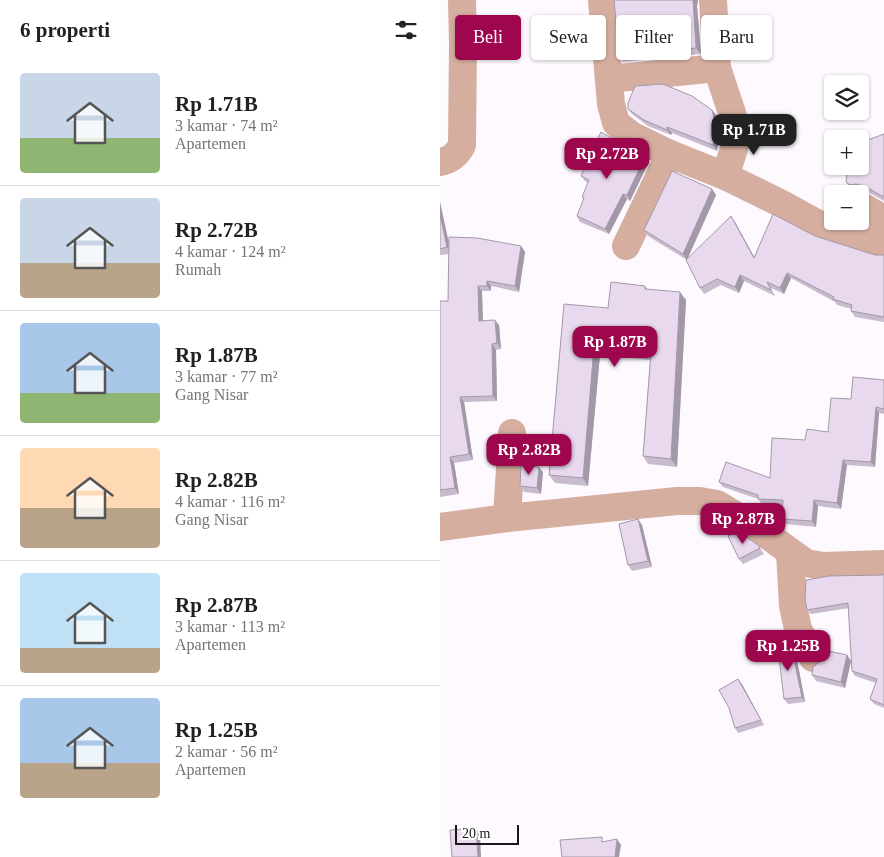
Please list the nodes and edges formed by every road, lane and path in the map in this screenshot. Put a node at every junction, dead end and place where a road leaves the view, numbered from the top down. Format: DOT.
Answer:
graph roads {
  1 [pos="462,0"];
  2 [pos="602,0"];
  3 [pos="713,0"];
  4 [pos="452,46"];
  5 [pos="718,68"];
  6 [pos="609,79"];
  7 [pos="670,154"];
  8 [pos="440,162"];
  9 [pos="726,176"];
  10 [pos="869,210"];
  11 [pos="884,219"];
  12 [pos="626,246"];
  13 [pos="884,246"];
  14 [pos="512,433"];
  15 [pos="507,518"];
  16 [pos="440,528"];
  17 [pos="790,553"];
  18 [pos="884,564"];
  19 [pos="813,658"];
  1 -- 4 [label="street"];
  2 -- 6 [label="street"];
  3 -- 5 [label="street"];
  4 -- 8 [label="street"];
  5 -- 6 [label="street"];
  5 -- 9 [label="street"];
  6 -- 7 [label="street"];
  7 -- 9 [label="street"];
  7 -- 12 [label="street"];
  9 -- 13 [label="street"];
  10 -- 11 [label="street"];
  14 -- 15 [label="street"];
  15 -- 16 [label="street"];
  15 -- 17 [label="street"];
  17 -- 18 [label="street"];
  17 -- 19 [label="street"];
}
